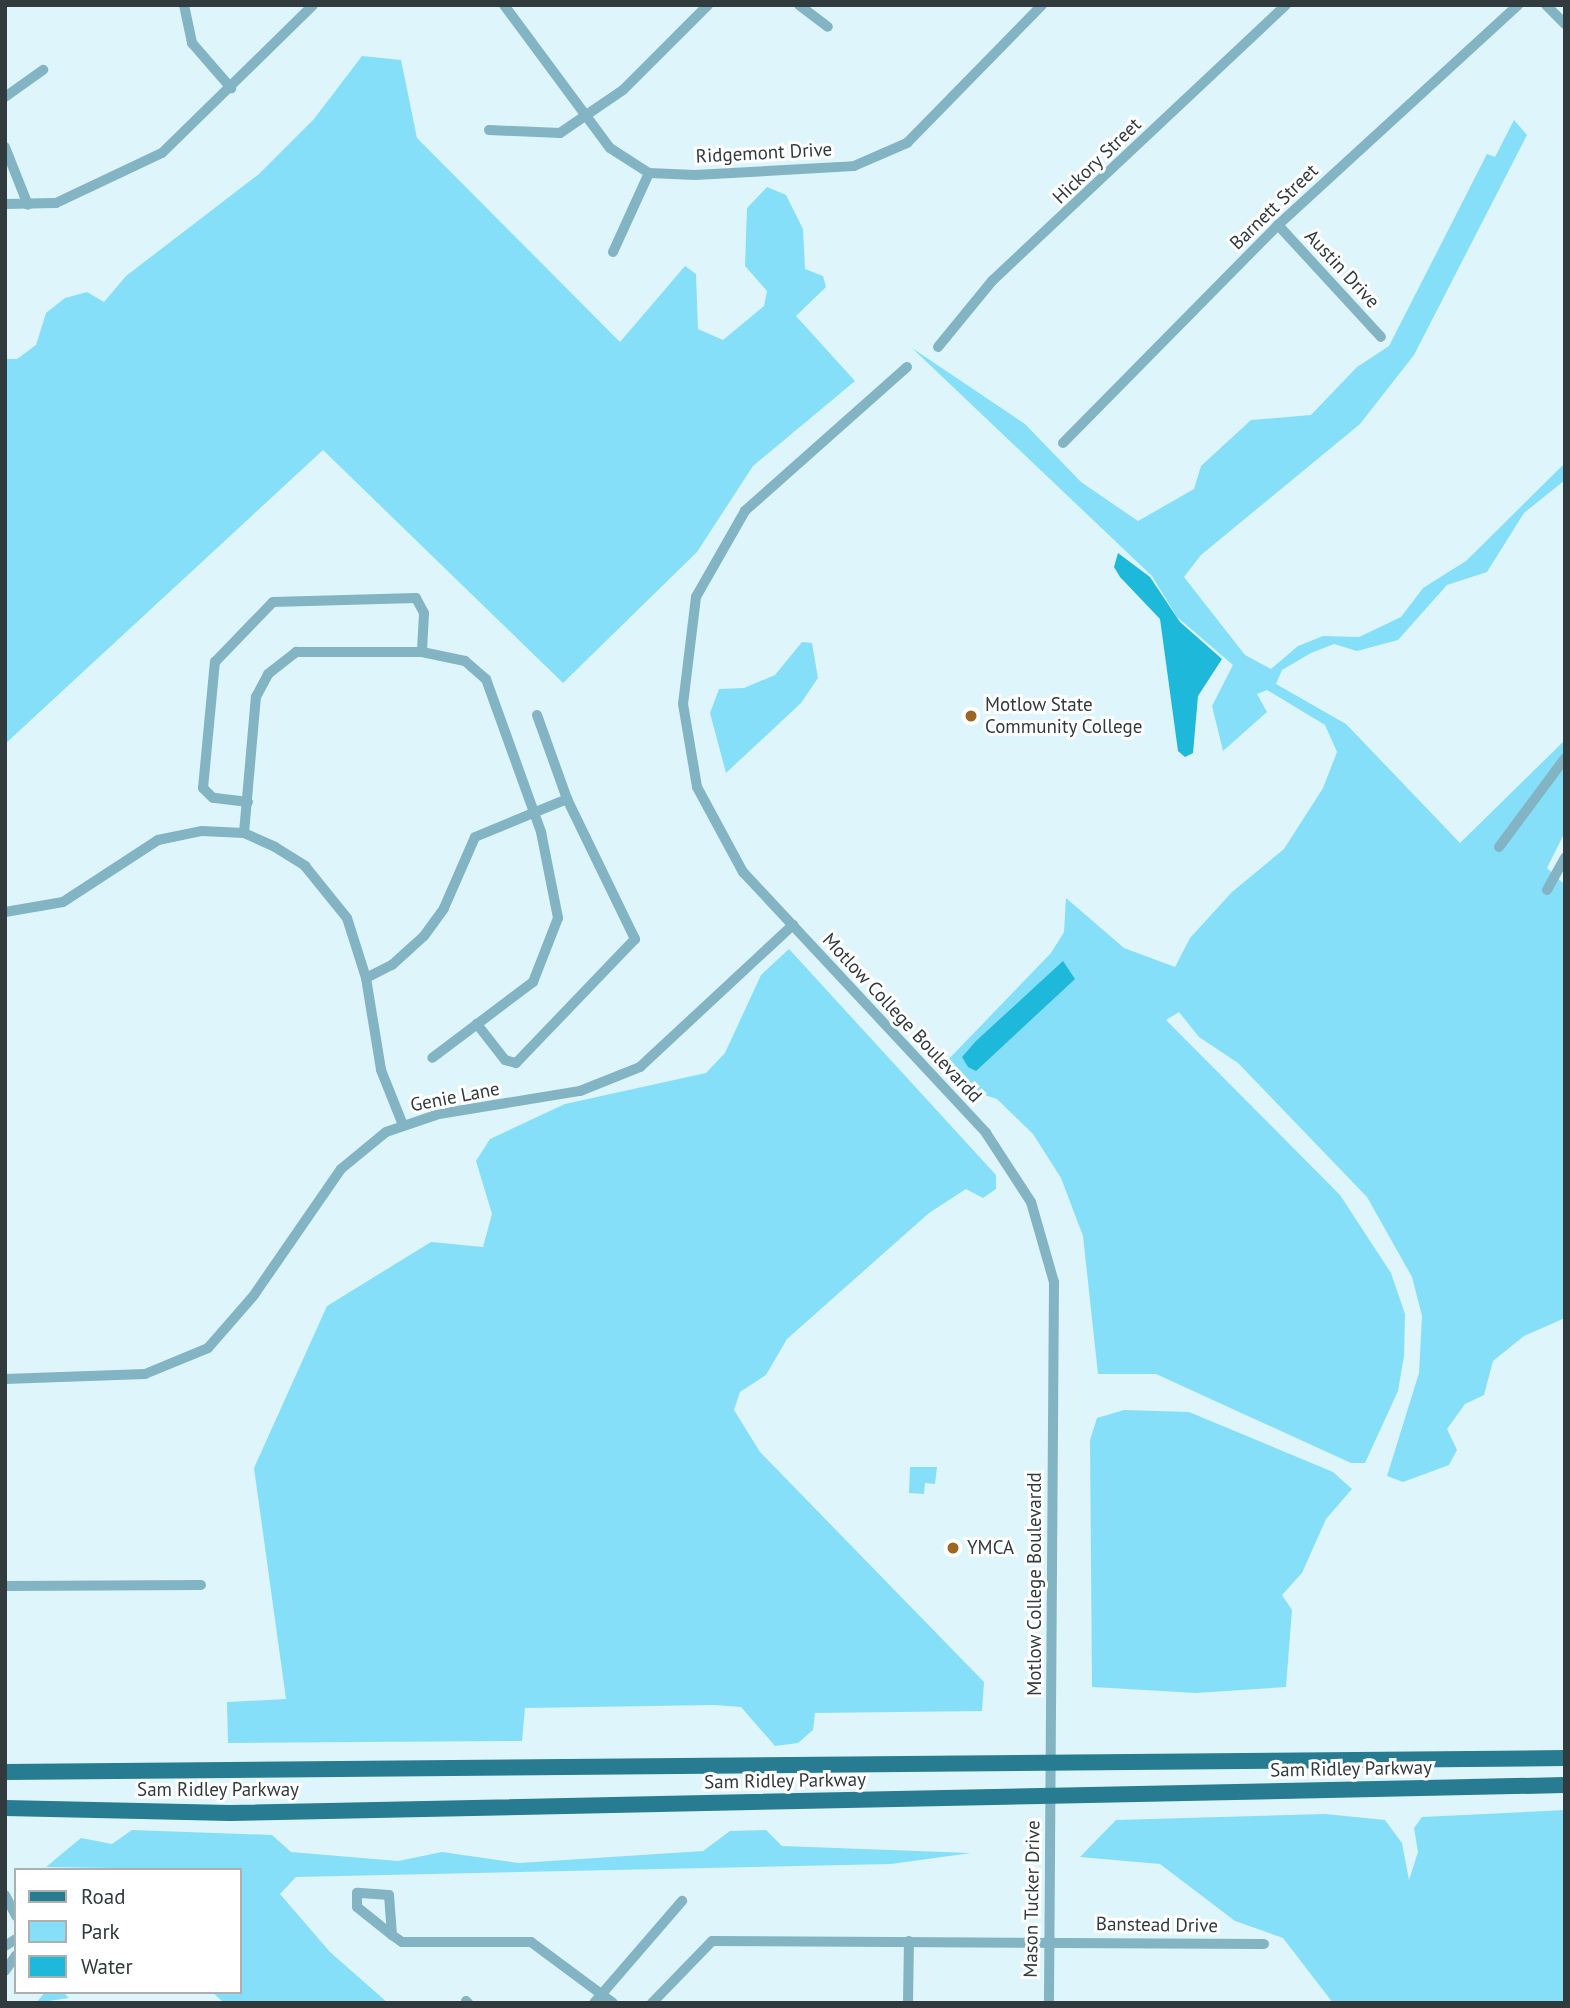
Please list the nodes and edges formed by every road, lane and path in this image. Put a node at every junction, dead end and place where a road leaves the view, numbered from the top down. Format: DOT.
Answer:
graph roads {
  1 [pos="184,5"];
  2 [pos="313,5"];
  3 [pos="504,5"];
  4 [pos="799,5"];
  5 [pos="1042,5"];
  6 [pos="1286,5"];
  7 [pos="1518,5"];
  8 [pos="1546,5"];
  9 [pos="702,7"];
  10 [pos="1565,24"];
  11 [pos="828,27"];
  12 [pos="43,70"];
  13 [pos="231,88"];
  14 [pos="5,97"];
  15 [pos="582,117"];
  16 [pos="489,130"];
  17 [pos="5,147"];
  18 [pos="649,173"];
  19 [pos="5,204"];
  20 [pos="28,205"];
  21 [pos="1278,225"];
  22 [pos="613,252"];
  23 [pos="1381,337"];
  24 [pos="938,347"];
  25 [pos="907,367"];
  26 [pos="1063,443"];
  27 [pos="422,652"];
  28 [pos="537,715"];
  29 [pos="1565,758"];
  30 [pos="567,799"];
  31 [pos="248,802"];
  32 [pos="535,813"];
  33 [pos="244,833"];
  34 [pos="1499,847"];
  35 [pos="1565,858"];
  36 [pos="1546,890"];
  37 [pos="5,912"];
  38 [pos="793,925"];
  39 [pos="366,978"];
  40 [pos="477,1024"];
  41 [pos="432,1058"];
  42 [pos="403,1125"];
  43 [pos="5,1379"];
  44 [pos="201,1585"];
  45 [pos="5,1586"];
  46 [pos="1565,1758"];
  47 [pos="1052,1764"];
  48 [pos="5,1772"];
  49 [pos="1565,1784"];
  50 [pos="1051,1796"];
  51 [pos="5,1808"];
  52 [pos="5,1895"];
  53 [pos="682,1901"];
  54 [pos="14,1912"];
  55 [pos="392,1935"];
  56 [pos="909,1941"];
  57 [pos="1049,1941"];
  58 [pos="1264,1944"];
  59 [pos="602,1994"];
  60 [pos="594,2003"];
  61 [pos="613,2003"];
  62 [pos="652,2003"];
  63 [pos="908,2003"];
  64 [pos="1049,2003"];
  1 -- 13 [label="street"];
  2 -- 13 [label="street"];
  3 -- 15 [label="street"];
  4 -- 11 [label="street"];
  5 -- 18 [label="street, Ridgemont Drive"];
  6 -- 24 [label="street, Hickory Street"];
  7 -- 21 [label="street, Barnett Street"];
  8 -- 10 [label="street"];
  9 -- 15 [label="street"];
  12 -- 14 [label="street"];
  13 -- 20 [label="street"];
  15 -- 16 [label="street"];
  15 -- 18 [label="street"];
  17 -- 20 [label="street"];
  18 -- 22 [label="street"];
  19 -- 20 [label="street"];
  21 -- 23 [label="street, Austin Drive"];
  21 -- 26 [label="street, Barnett Street"];
  25 -- 38 [label="street, Motlow College Boulevardd"];
  27 -- 31 [label="street"];
  27 -- 31 [label="street"];
  27 -- 32 [label="street"];
  28 -- 30 [label="street"];
  29 -- 34 [label="street"];
  30 -- 32 [label="street"];
  30 -- 40 [label="street"];
  31 -- 33 [label="street"];
  32 -- 39 [label="street"];
  32 -- 40 [label="street"];
  33 -- 37 [label="street"];
  33 -- 39 [label="street"];
  35 -- 36 [label="street"];
  38 -- 42 [label="street, Genie Lane"];
  38 -- 47 [label="street, Motlow College Boulevardd"];
  39 -- 42 [label="street"];
  40 -- 41 [label="street"];
  42 -- 43 [label="street, Genie Lane"];
  44 -- 45 [label="street"];
  46 -- 47 [label="main road, Sam Ridley Parkway"];
  47 -- 48 [label="main road, Sam Ridley Parkway"];
  47 -- 50 [label="street, Motlow College Boulevardd"];
  49 -- 50 [label="main road, Sam Ridley Parkway"];
  50 -- 51 [label="main road, Sam Ridley Parkway"];
  50 -- 57 [label="street, Mason Tucker Drive"];
  52 -- 54 [label="street"];
  53 -- 59 [label="street"];
  55 -- 55 [label="street"];
  55 -- 59 [label="street"];
  56 -- 57 [label="street, Banstead Drive"];
  56 -- 62 [label="street, Banstead Drive"];
  56 -- 63 [label="street"];
  57 -- 58 [label="street, Banstead Drive"];
  57 -- 64 [label="street, Mason Tucker Drive"];
  59 -- 60 [label="street"];
  59 -- 61 [label="street"];
}
